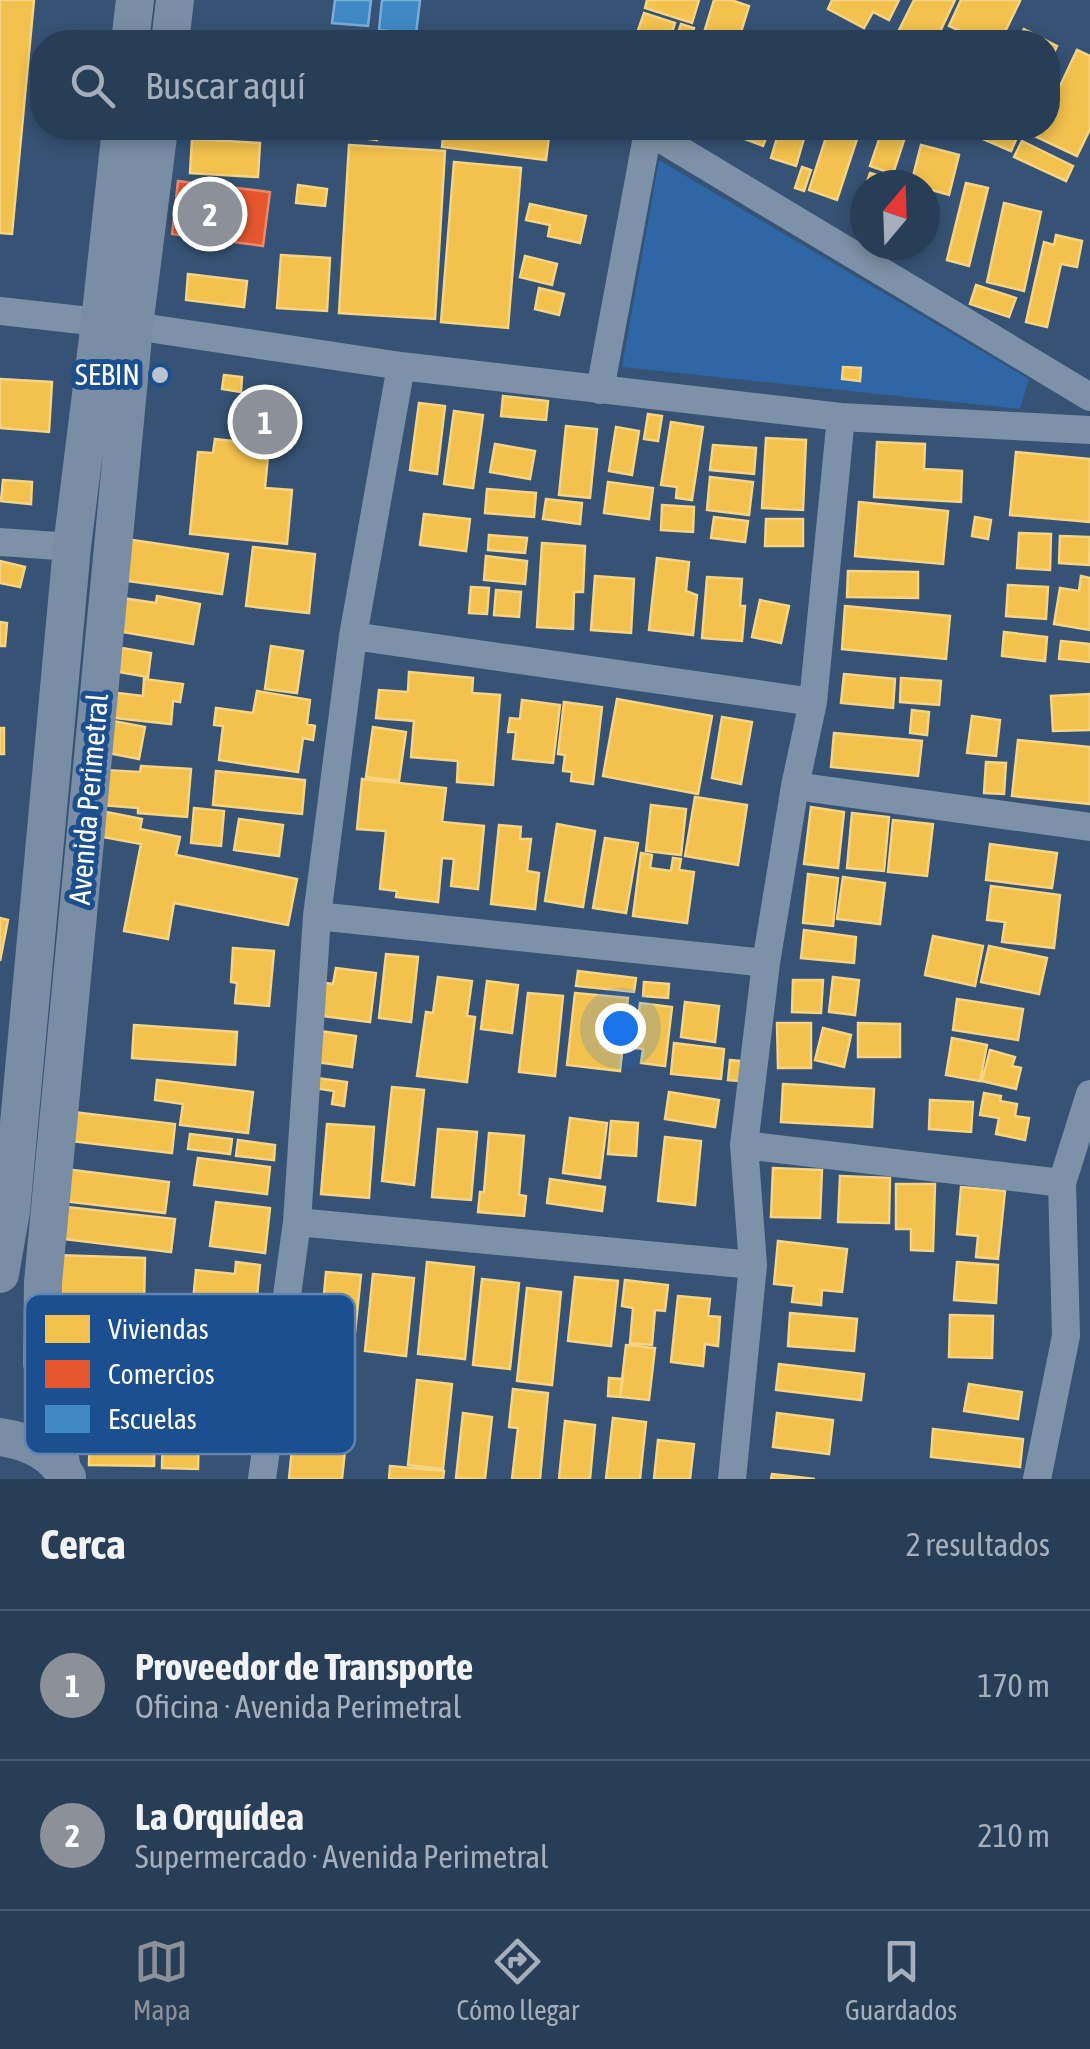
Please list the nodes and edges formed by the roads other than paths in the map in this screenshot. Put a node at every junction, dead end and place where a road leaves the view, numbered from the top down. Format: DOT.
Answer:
graph roads {
  1 [pos="135,0"];
  2 [pos="176,0"];
  3 [pos="131,30"];
  4 [pos="172,30"];
  5 [pos="121,140"];
  6 [pos="157,140"];
  7 [pos="646,140"];
  8 [pos="663,140"];
  9 [pos="0,311"];
  10 [pos="117,324"];
  11 [pos="401,366"];
  12 [pos="600,390"];
  13 [pos="1090,398"];
  14 [pos="841,417"];
  15 [pos="1090,430"];
  16 [pos="0,542"];
  17 [pos="72,547"];
  18 [pos="353,636"];
  19 [pos="813,702"];
  20 [pos="795,786"];
  21 [pos="1090,827"];
  22 [pos="317,916"];
  23 [pos="766,963"];
  24 [pos="1090,1094"];
  25 [pos="744,1144"];
  26 [pos="1062,1184"];
  27 [pos="297,1222"];
  28 [pos="753,1265"];
  29 [pos="0,1274"];
  30 [pos="43,1294"];
  31 [pos="287,1294"];
  32 [pos="1078,1337"];
  33 [pos="0,1437"];
  34 [pos="25,1442"];
  35 [pos="48,1454"];
  36 [pos="265,1454"];
  37 [pos="65,1474"];
  38 [pos="262,1479"];
  39 [pos="732,1479"];
  40 [pos="1038,1479"];
  1 -- 3 [label="street"];
  2 -- 4 [label="street"];
  5 -- 10 [label="street, Avenida Perimetral"];
  6 -- 10 [label="street, Avenida Perimetral"];
  7 -- 12 [label="street"];
  8 -- 13 [label="street"];
  9 -- 10 [label="street"];
  10 -- 11 [label="street"];
  10 -- 17 [label="street, Avenida Perimetral"];
  10 -- 30 [label="street, Avenida Perimetral"];
  11 -- 12 [label="street"];
  11 -- 18 [label="street"];
  12 -- 14 [label="street"];
  14 -- 15 [label="street"];
  14 -- 19 [label="street"];
  16 -- 17 [label="street"];
  17 -- 29 [label="street, Avenida Perimetral"];
  18 -- 19 [label="street"];
  18 -- 22 [label="street"];
  19 -- 20 [label="street"];
  20 -- 21 [label="street"];
  20 -- 23 [label="street"];
  22 -- 23 [label="street"];
  22 -- 27 [label="street"];
  23 -- 25 [label="street"];
  24 -- 26 [label="street"];
  25 -- 26 [label="street"];
  25 -- 28 [label="street"];
  26 -- 32 [label="street"];
  27 -- 28 [label="street"];
  27 -- 31 [label="street"];
  28 -- 39 [label="street"];
  32 -- 40 [label="street"];
  33 -- 34 [label="street"];
  35 -- 37 [label="street"];
  36 -- 38 [label="street"];
}
